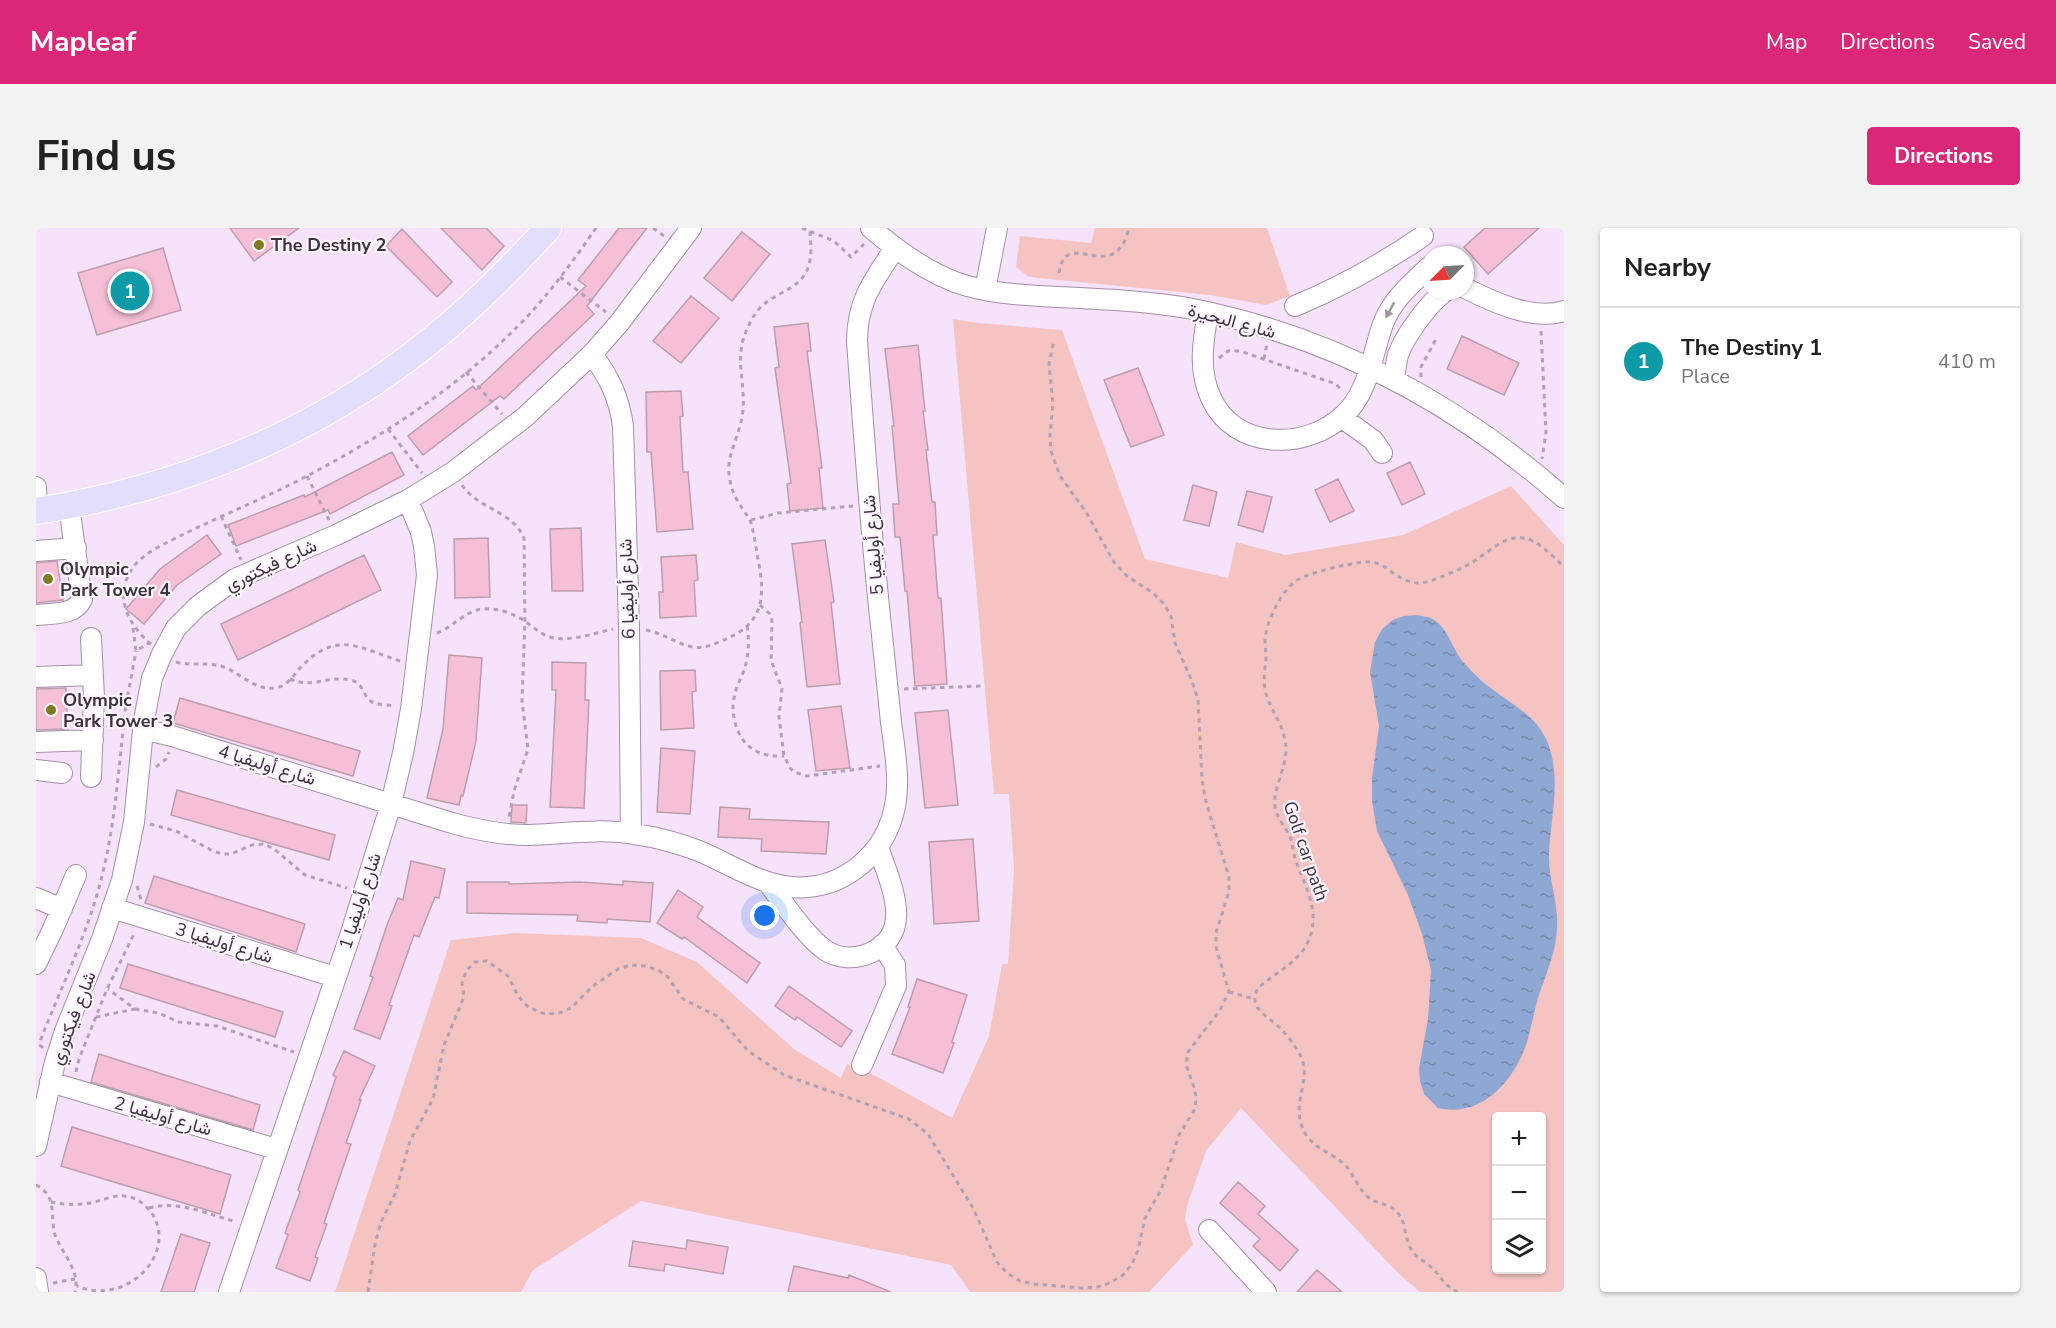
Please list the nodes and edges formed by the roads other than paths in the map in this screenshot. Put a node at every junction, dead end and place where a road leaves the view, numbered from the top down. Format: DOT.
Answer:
graph roads {
  1 [pos="548,228"];
  2 [pos="691,228"];
  3 [pos="997,228"];
  4 [pos="874,230"];
  5 [pos="1424,232"];
  6 [pos="895,248"];
  7 [pos="1420,275"];
  8 [pos="985,290"];
  9 [pos="1474,292"];
  10 [pos="1435,300"];
  11 [pos="1295,306"];
  12 [pos="1564,311"];
  13 [pos="1208,312"];
  14 [pos="592,354"];
  15 [pos="1370,369"];
  16 [pos="1394,379"];
  17 [pos="1345,414"];
  18 [pos="1382,453"];
  19 [pos="1564,498"];
  20 [pos="408,500"];
  21 [pos="36,503"];
  22 [pos="69,506"];
  23 [pos="36,538"];
  24 [pos="75,542"];
  25 [pos="36,551"];
  26 [pos="36,615"];
  27 [pos="91,638"];
  28 [pos="93,675"];
  29 [pos="36,676"];
  30 [pos="143,729"];
  31 [pos="93,740"];
  32 [pos="36,742"];
  33 [pos="36,770"];
  34 [pos="62,773"];
  35 [pos="91,777"];
  36 [pos="390,804"];
  37 [pos="631,833"];
  38 [pos="878,847"];
  39 [pos="76,875"];
  40 [pos="768,883"];
  41 [pos="36,898"];
  42 [pos="112,908"];
  43 [pos="62,909"];
  44 [pos="882,945"];
  45 [pos="36,964"];
  46 [pos="335,977"];
  47 [pos="862,1065"];
  48 [pos="50,1082"];
  49 [pos="36,1146"];
  50 [pos="276,1149"];
  51 [pos="1209,1230"];
  52 [pos="229,1292"];
  53 [pos="1266,1292"];
  1 -- 22 [label="main road"];
  2 -- 14 [label="street, شارع فيكتوري"];
  3 -- 8 [label="street"];
  4 -- 6 [label="street, شارع البحيرة"];
  5 -- 11 [label="street"];
  6 -- 8 [label="street, شارع البحيرة"];
  6 -- 38 [label="street, شارع أوليفيا 5"];
  7 -- 15 [label="street, one-way"];
  8 -- 13 [label="street, شارع البحيرة"];
  9 -- 12 [label="street"];
  10 -- 16 [label="street"];
  13 -- 15 [label="street, شارع البحيرة"];
  13 -- 17 [label="street"];
  14 -- 20 [label="street, شارع فيكتوري"];
  14 -- 37 [label="street, شارع أوليفيا 6"];
  15 -- 16 [label="street, شارع البحيرة"];
  15 -- 17 [label="street"];
  16 -- 19 [label="street, شارع البحيرة"];
  17 -- 18 [label="street"];
  20 -- 30 [label="street, شارع فيكتوري"];
  20 -- 36 [label="street, شارع أوليفيا 1"];
  21 -- 22 [label="main road"];
  22 -- 24 [label="street"];
  23 -- 24 [label="street"];
  24 -- 25 [label="street"];
  24 -- 26 [label="street"];
  27 -- 28 [label="street"];
  28 -- 29 [label="street"];
  28 -- 31 [label="street"];
  30 -- 36 [label="street, شارع أوليفيا 4"];
  30 -- 42 [label="street, شارع فيكتوري"];
  31 -- 32 [label="street"];
  31 -- 35 [label="street"];
  33 -- 34 [label="street"];
  36 -- 37 [label="street, شارع أوليفيا 5"];
  36 -- 46 [label="street, شارع أوليفيا 1"];
  37 -- 40 [label="street, شارع أوليفيا 5"];
  38 -- 40 [label="street, شارع أوليفيا 5"];
  38 -- 44 [label="street"];
  39 -- 43 [label="street"];
  40 -- 44 [label="street, شارع أوليفيا 5"];
  41 -- 43 [label="street"];
  42 -- 46 [label="street, شارع أوليفيا 3"];
  42 -- 48 [label="street, شارع فيكتوري"];
  43 -- 45 [label="street"];
  44 -- 47 [label="street"];
  46 -- 50 [label="street, شارع أوليفيا 1"];
  48 -- 49 [label="street, شارع فيكتوري"];
  48 -- 50 [label="street, شارع أوليفيا 2"];
  50 -- 52 [label="street, شارع أوليفيا 1"];
  51 -- 53 [label="street"];
}
